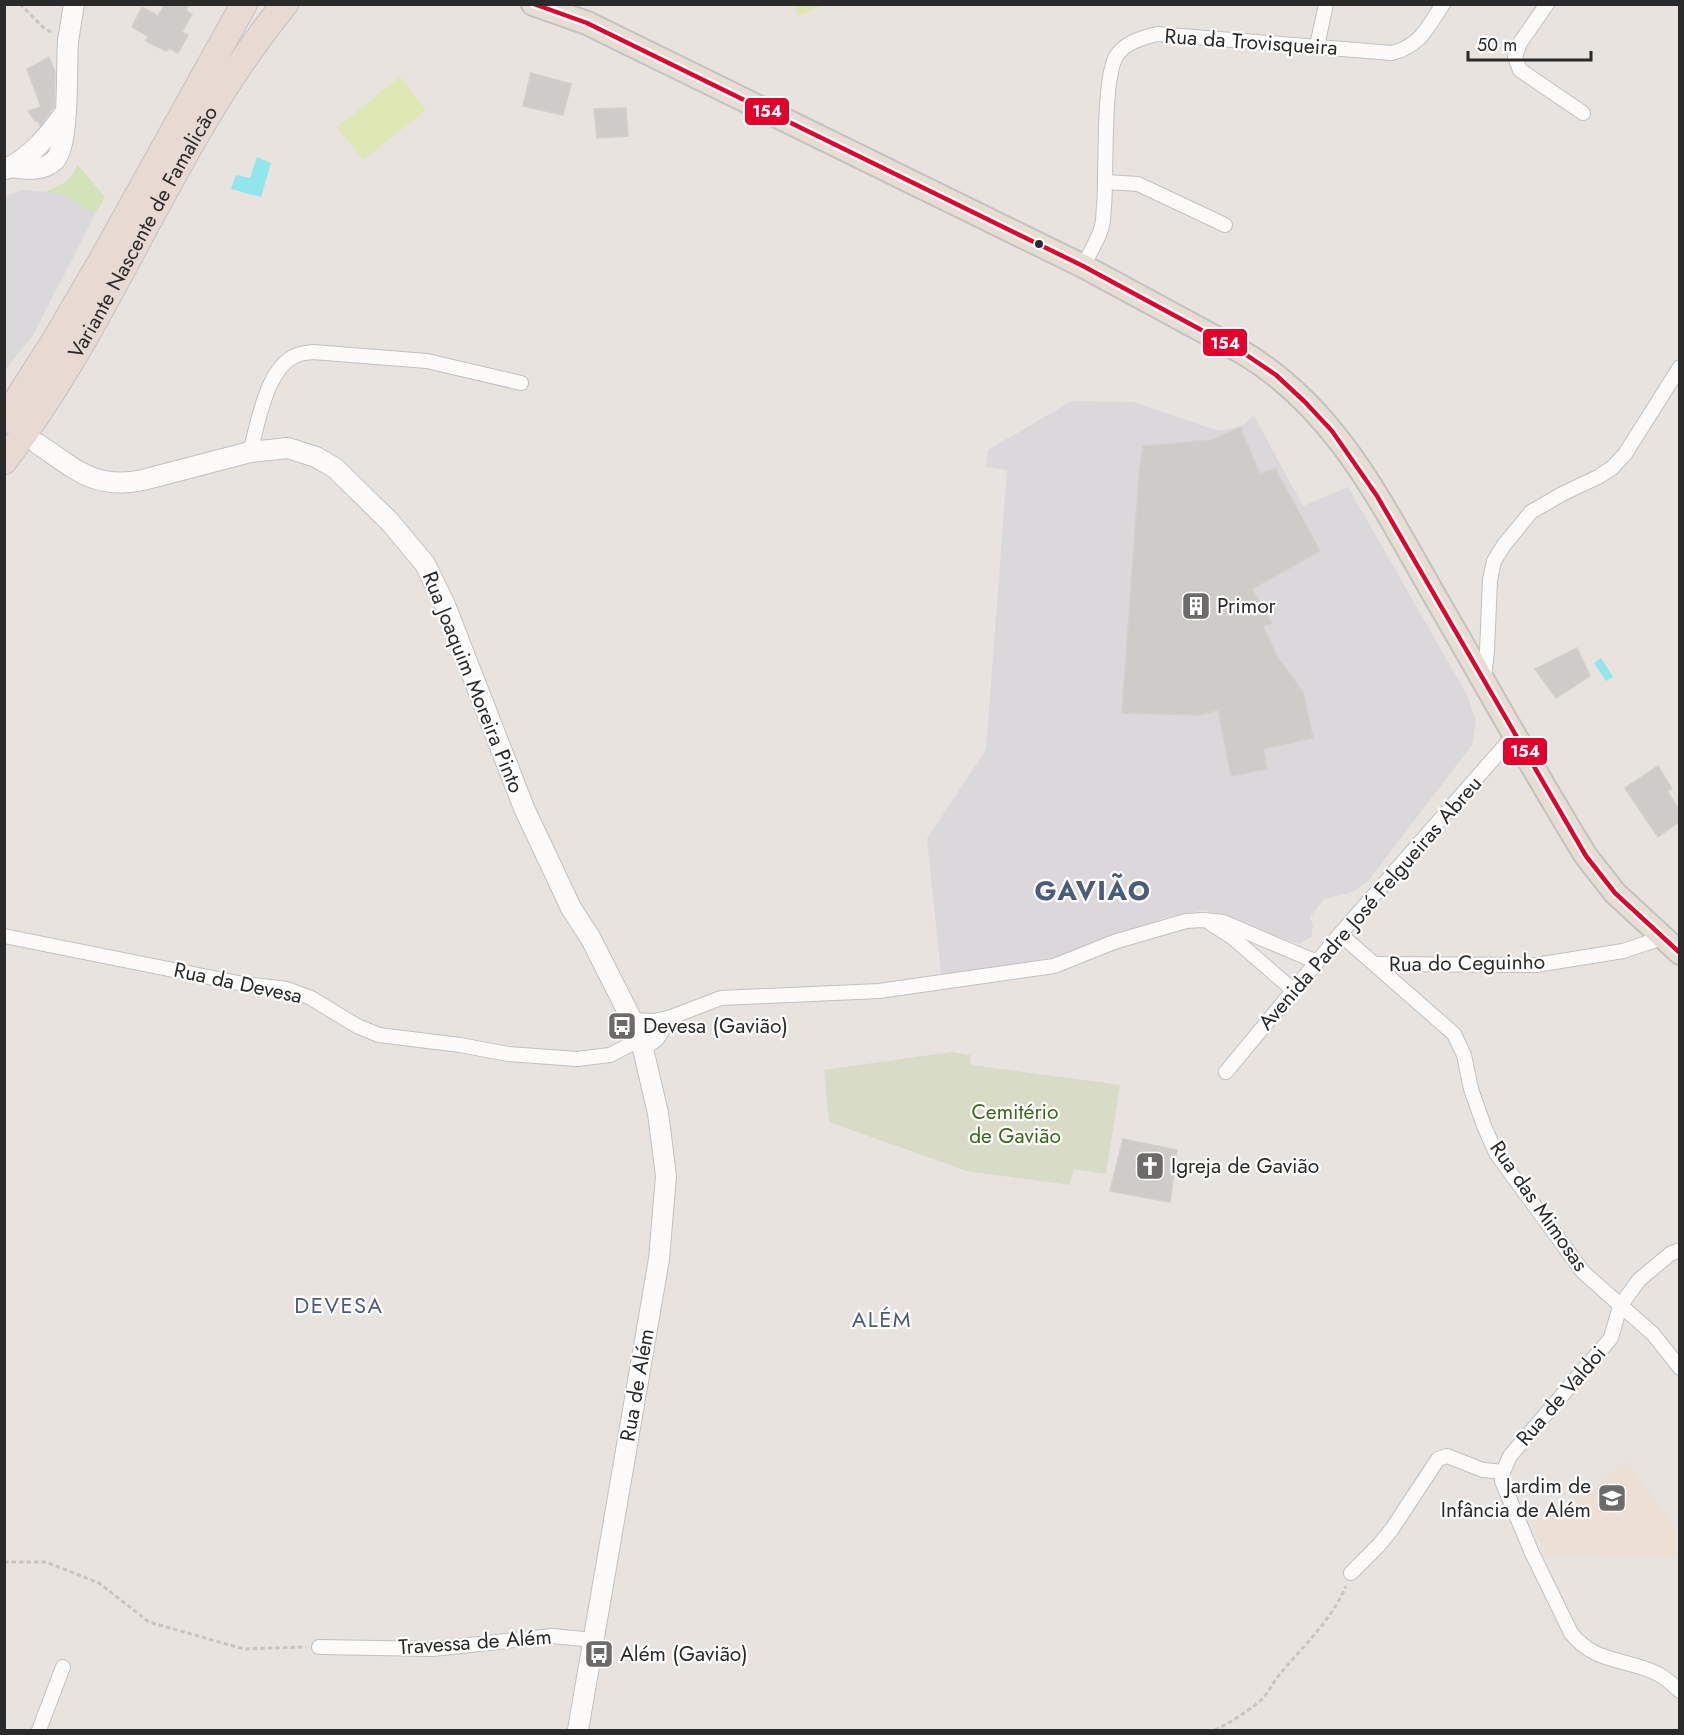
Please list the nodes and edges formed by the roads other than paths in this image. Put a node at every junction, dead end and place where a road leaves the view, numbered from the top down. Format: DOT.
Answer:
graph roads {
  1 [pos="74,4"];
  2 [pos="244,4"];
  3 [pos="285,4"];
  4 [pos="533,4"];
  5 [pos="561,4"];
  6 [pos="1326,4"];
  7 [pos="1443,4"];
  8 [pos="1547,4"];
  9 [pos="587,23"];
  10 [pos="1317,46"];
  11 [pos="1583,113"];
  12 [pos="8,169"];
  13 [pos="1106,182"];
  14 [pos="1225,225"];
  15 [pos="1083,266"];
  16 [pos="1680,367"];
  17 [pos="521,383"];
  18 [pos="4,420"];
  19 [pos="38,444"];
  20 [pos="250,452"];
  21 [pos="4,461"];
  22 [pos="1483,680"];
  23 [pos="1515,734"];
  24 [pos="1203,920"];
  25 [pos="1340,934"];
  26 [pos="4,936"];
  27 [pos="1662,938"];
  28 [pos="1680,953"];
  29 [pos="1317,962"];
  30 [pos="1376,964"];
  31 [pos="1293,990"];
  32 [pos="671,1017"];
  33 [pos="632,1020"];
  34 [pos="641,1044"];
  35 [pos="1226,1072"];
  36 [pos="1680,1250"];
  37 [pos="1620,1306"];
  38 [pos="1680,1368"];
  39 [pos="1503,1472"];
  40 [pos="1351,1573"];
  41 [pos="594,1640"];
  42 [pos="319,1647"];
  43 [pos="63,1667"];
  44 [pos="1680,1691"];
  45 [pos="39,1731"];
  46 [pos="578,1731"];
  1 -- 12 [label="street"];
  2 -- 18 [label="highway, Variante Nascente de Famalicão"];
  3 -- 21 [label="highway, Variante Nascente de Famalicão"];
  4 -- 9 [label="main road"];
  5 -- 9 [label="main road"];
  6 -- 10 [label="street"];
  7 -- 10 [label="street, Rua da Trovisqueira"];
  8 -- 11 [label="street"];
  9 -- 15 [label="main road"];
  10 -- 13 [label="street, Rua da Trovisqueira"];
  13 -- 14 [label="street"];
  13 -- 15 [label="street, Rua da Trovisqueira"];
  15 -- 22 [label="main road"];
  16 -- 22 [label="street"];
  17 -- 20 [label="street"];
  19 -- 20 [label="street, Rua Joaquim Moreira Pinto"];
  20 -- 33 [label="street, Rua Joaquim Moreira Pinto"];
  22 -- 23 [label="main road"];
  23 -- 25 [label="street, Avenida Padre José Felgueiras Abreu"];
  23 -- 27 [label="main road"];
  24 -- 29 [label="street"];
  24 -- 31 [label="street"];
  24 -- 32 [label="street"];
  25 -- 29 [label="street, Avenida Padre José Felgueiras Abreu"];
  25 -- 30 [label="street, Rua das Mimosas"];
  26 -- 34 [label="street, Rua da Devesa"];
  27 -- 28 [label="main road"];
  27 -- 30 [label="street, Rua do Ceguinho"];
  29 -- 31 [label="street, Avenida Padre José Felgueiras Abreu"];
  30 -- 37 [label="street, Rua das Mimosas"];
  31 -- 35 [label="street, Avenida Padre José Felgueiras Abreu"];
  32 -- 33 [label="street"];
  32 -- 34 [label="street, Rua da Devesa"];
  33 -- 34 [label="street, Rua Joaquim Moreira Pinto"];
  34 -- 41 [label="street, Rua de Além"];
  36 -- 37 [label="street"];
  37 -- 38 [label="street, Rua das Mimosas"];
  37 -- 39 [label="street, Rua de Valdoi"];
  39 -- 40 [label="street"];
  39 -- 44 [label="street"];
  41 -- 42 [label="street, Travessa de Além"];
  41 -- 46 [label="street, Rua de Além"];
  43 -- 45 [label="street"];
}
